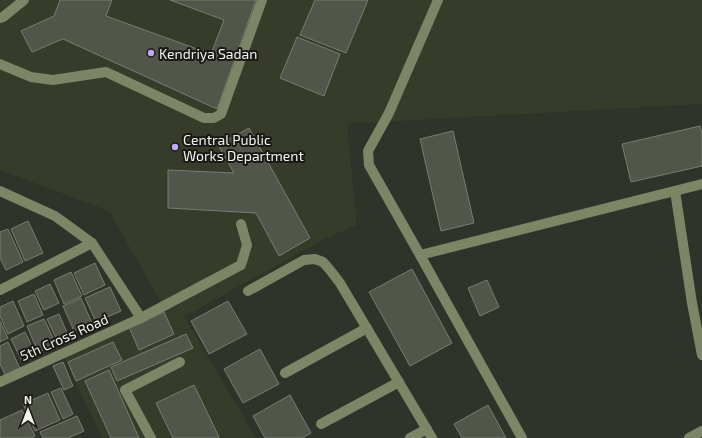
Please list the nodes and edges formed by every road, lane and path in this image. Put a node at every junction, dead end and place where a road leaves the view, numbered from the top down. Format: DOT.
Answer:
graph roads {
  1 [pos="24,0"];
  2 [pos="262,0"];
  3 [pos="438,0"];
  4 [pos="0,18"];
  5 [pos="0,64"];
  6 [pos="702,184"];
  7 [pos="0,191"];
  8 [pos="675,191"];
  9 [pos="241,224"];
  10 [pos="92,243"];
  11 [pos="420,255"];
  12 [pos="0,290"];
  13 [pos="248,291"];
  14 [pos="141,318"];
  15 [pos="367,328"];
  16 [pos="702,355"];
  17 [pos="180,362"];
  18 [pos="285,373"];
  19 [pos="0,382"];
  20 [pos="399,382"];
  21 [pos="321,424"];
  22 [pos="427,429"];
  23 [pos="702,431"];
  24 [pos="151,438"];
  25 [pos="410,438"];
  26 [pos="432,438"];
  27 [pos="522,438"];
  28 [pos="689,438"];
  1 -- 4 [label="street"];
  2 -- 5 [label="street"];
  3 -- 11 [label="street"];
  6 -- 8 [label="street"];
  7 -- 10 [label="street"];
  8 -- 11 [label="street"];
  8 -- 16 [label="street"];
  9 -- 14 [label="street, 5th Cross Road"];
  10 -- 12 [label="street"];
  10 -- 14 [label="street"];
  11 -- 27 [label="street"];
  13 -- 15 [label="street"];
  14 -- 19 [label="street, 5th Cross Road"];
  15 -- 18 [label="street"];
  15 -- 20 [label="street"];
  17 -- 24 [label="street"];
  20 -- 21 [label="street"];
  20 -- 22 [label="street"];
  22 -- 25 [label="street"];
  22 -- 26 [label="street"];
  23 -- 28 [label="street"];
}
